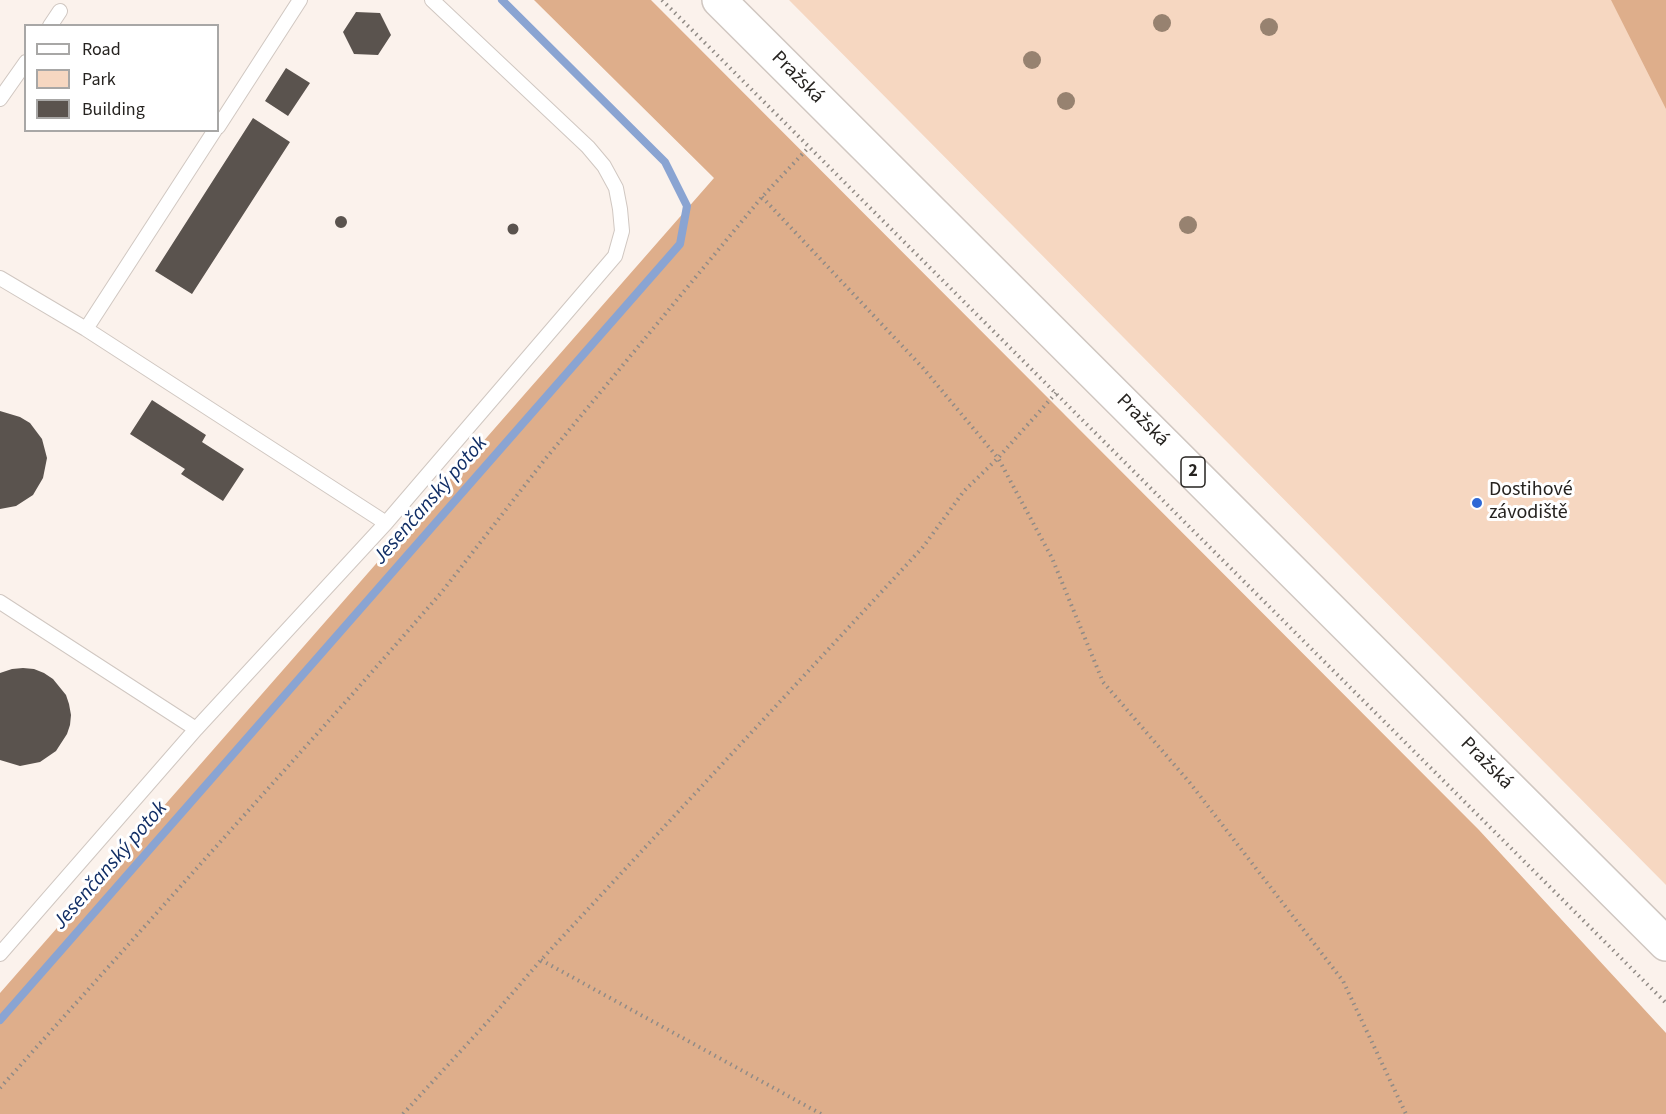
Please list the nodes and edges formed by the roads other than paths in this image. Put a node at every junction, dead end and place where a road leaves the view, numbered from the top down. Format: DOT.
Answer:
graph roads {
  1 [pos="300,0"];
  2 [pos="432,0"];
  3 [pos="719,0"];
  4 [pos="60,10"];
  5 [pos="51,24"];
  6 [pos="24,65"];
  7 [pos="0,99"];
  8 [pos="219,125"];
  9 [pos="214,132"];
  10 [pos="0,278"];
  11 [pos="86,329"];
  12 [pos="386,523"];
  13 [pos="0,602"];
  14 [pos="196,729"];
  15 [pos="1666,944"];
  16 [pos="0,953"];
  1 -- 8 [label="lane"];
  2 -- 12 [label="lane"];
  3 -- 15 [label="main road, Pražská / 2"];
  4 -- 5 [label="lane"];
  6 -- 7 [label="lane"];
  9 -- 11 [label="lane"];
  10 -- 11 [label="lane"];
  11 -- 12 [label="lane"];
  12 -- 14 [label="lane"];
  13 -- 14 [label="lane"];
  14 -- 16 [label="lane"];
}
